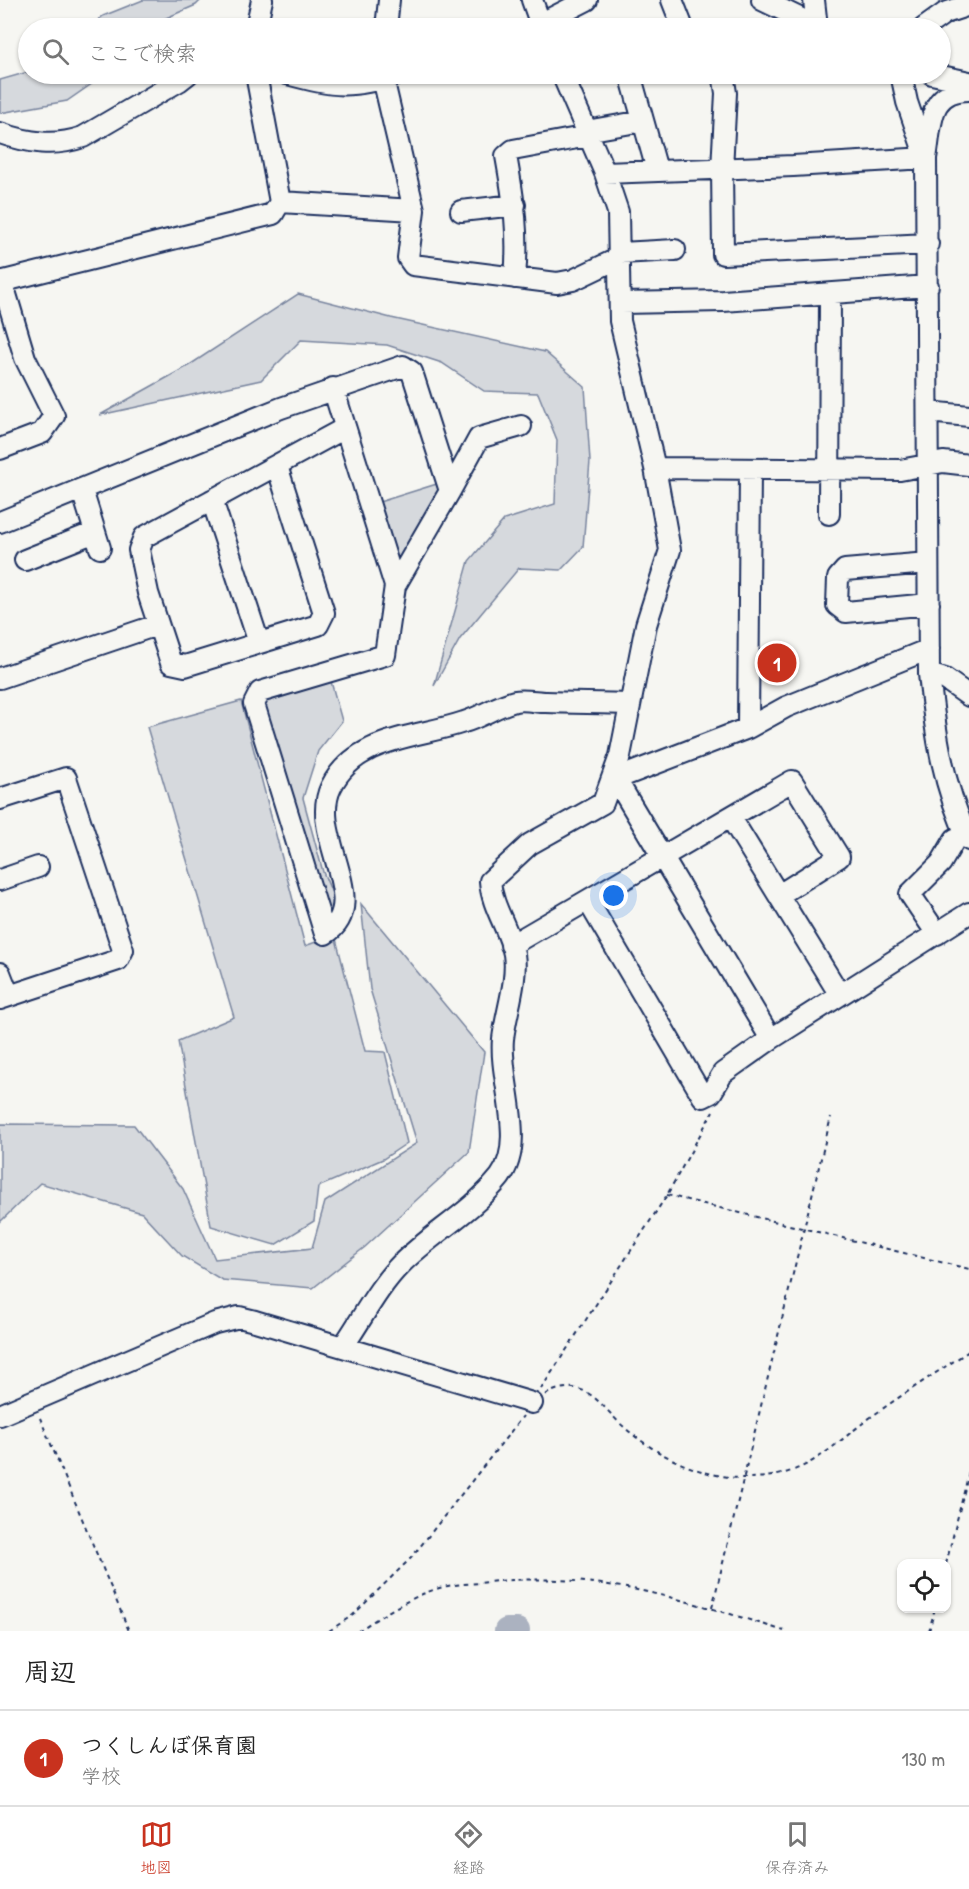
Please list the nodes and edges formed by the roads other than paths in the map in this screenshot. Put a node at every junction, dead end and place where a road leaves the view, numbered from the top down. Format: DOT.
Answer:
graph roads {
  1 [pos="262,0"];
  2 [pos="389,0"];
  3 [pos="532,0"];
  4 [pos="587,0"];
  5 [pos="672,0"];
  6 [pos="762,0"];
  7 [pos="814,0"];
  8 [pos="969,5"];
  9 [pos="258,18"];
  10 [pos="387,18"];
  11 [pos="538,18"];
  12 [pos="555,18"];
  13 [pos="679,18"];
  14 [pos="799,18"];
  15 [pos="817,18"];
  16 [pos="935,18"];
  17 [pos="951,78"];
  18 [pos="969,82"];
  19 [pos="174,84"];
  20 [pos="258,84"];
  21 [pos="323,84"];
  22 [pos="357,84"];
  23 [pos="389,84"];
  24 [pos="566,84"];
  25 [pos="633,84"];
  26 [pos="725,84"];
  27 [pos="903,84"];
  28 [pos="969,90"];
  29 [pos="643,121"];
  30 [pos="0,133"];
  31 [pos="587,134"];
  32 [pos="926,158"];
  33 [pos="722,169"];
  34 [pos="657,170"];
  35 [pos="605,173"];
  36 [pos="280,202"];
  37 [pos="515,205"];
  38 [pos="414,210"];
  39 [pos="461,211"];
  40 [pos="928,244"];
  41 [pos="675,250"];
  42 [pos="621,255"];
  43 [pos="515,278"];
  44 [pos="1,281"];
  45 [pos="928,286"];
  46 [pos="830,295"];
  47 [pos="622,303"];
  48 [pos="333,388"];
  49 [pos="928,412"];
  50 [pos="969,416"];
  51 [pos="521,426"];
  52 [pos="345,428"];
  53 [pos="0,449"];
  54 [pos="928,465"];
  55 [pos="969,465"];
  56 [pos="277,466"];
  57 [pos="655,468"];
  58 [pos="830,469"];
  59 [pos="750,470"];
  60 [pos="82,490"];
  61 [pos="450,491"];
  62 [pos="212,500"];
  63 [pos="829,514"];
  64 [pos="0,522"];
  65 [pos="25,560"];
  66 [pos="928,563"];
  67 [pos="395,586"];
  68 [pos="929,604"];
  69 [pos="157,625"];
  70 [pos="259,643"];
  71 [pos="929,649"];
  72 [pos="929,674"];
  73 [pos="0,678"];
  74 [pos="969,696"];
  75 [pos="628,704"];
  76 [pos="748,728"];
  77 [pos="613,780"];
  78 [pos="0,799"];
  79 [pos="963,812"];
  80 [pos="731,818"];
  81 [pos="968,837"];
  82 [pos="662,858"];
  83 [pos="38,867"];
  84 [pos="0,880"];
  85 [pos="779,895"];
  86 [pos="588,901"];
  87 [pos="969,913"];
  88 [pos="937,934"];
  89 [pos="511,945"];
  90 [pos="0,973"];
  91 [pos="840,995"];
  92 [pos="4,998"];
  93 [pos="771,1039"];
  94 [pos="344,1345"];
  95 [pos="532,1403"];
  96 [pos="0,1415"];
  1 -- 9 [label="street"];
  2 -- 10 [label="street"];
  3 -- 11 [label="street"];
  4 -- 12 [label="street"];
  5 -- 13 [label="street"];
  6 -- 14 [label="street"];
  7 -- 15 [label="street"];
  8 -- 16 [label="street"];
  17 -- 18 [label="street"];
  19 -- 30 [label="street"];
  20 -- 36 [label="street"];
  21 -- 22 [label="street"];
  23 -- 38 [label="street"];
  24 -- 31 [label="street"];
  25 -- 29 [label="street"];
  26 -- 33 [label="street"];
  27 -- 32 [label="street"];
  28 -- 32 [label="street"];
  29 -- 31 [label="street"];
  29 -- 34 [label="street"];
  31 -- 35 [label="street"];
  31 -- 37 [label="street"];
  32 -- 33 [label="street"];
  32 -- 40 [label="street"];
  33 -- 34 [label="street"];
  33 -- 40 [label="street"];
  34 -- 35 [label="street"];
  35 -- 42 [label="street"];
  36 -- 38 [label="street"];
  36 -- 44 [label="street"];
  37 -- 39 [label="street"];
  37 -- 43 [label="street"];
  38 -- 43 [label="street"];
  40 -- 45 [label="street"];
  41 -- 42 [label="street"];
  42 -- 43 [label="street"];
  42 -- 47 [label="street"];
  44 -- 53 [label="street"];
  45 -- 46 [label="street"];
  45 -- 49 [label="street"];
  46 -- 47 [label="street"];
  46 -- 58 [label="street"];
  47 -- 57 [label="street"];
  48 -- 52 [label="street"];
  48 -- 60 [label="street"];
  48 -- 61 [label="street"];
  49 -- 50 [label="street"];
  49 -- 54 [label="street"];
  51 -- 61 [label="street"];
  52 -- 56 [label="street"];
  52 -- 67 [label="street"];
  54 -- 55 [label="street"];
  54 -- 58 [label="street"];
  54 -- 66 [label="street"];
  56 -- 62 [label="street"];
  56 -- 70 [label="street"];
  57 -- 59 [label="street"];
  57 -- 75 [label="street"];
  58 -- 59 [label="street"];
  58 -- 63 [label="street"];
  59 -- 76 [label="street"];
  60 -- 64 [label="street"];
  60 -- 65 [label="street"];
  61 -- 67 [label="street"];
  62 -- 69 [label="street"];
  62 -- 70 [label="street"];
  66 -- 68 [label="street"];
  66 -- 68 [label="street"];
  67 -- 75 [label="street"];
  68 -- 71 [label="street"];
  69 -- 70 [label="street"];
  69 -- 73 [label="street"];
  71 -- 72 [label="street"];
  71 -- 76 [label="street"];
  72 -- 74 [label="street"];
  72 -- 79 [label="street"];
  75 -- 77 [label="street"];
  76 -- 77 [label="street"];
  77 -- 82 [label="street"];
  77 -- 89 [label="street"];
  78 -- 92 [label="street"];
  79 -- 81 [label="street"];
  80 -- 82 [label="street"];
  80 -- 85 [label="street"];
  80 -- 85 [label="street"];
  81 -- 88 [label="street"];
  82 -- 86 [label="street"];
  82 -- 93 [label="street"];
  83 -- 84 [label="street"];
  85 -- 91 [label="street"];
  86 -- 89 [label="street"];
  86 -- 93 [label="street"];
  87 -- 88 [label="street"];
  88 -- 91 [label="street"];
  89 -- 94 [label="street"];
  90 -- 92 [label="street"];
  91 -- 93 [label="street"];
  94 -- 95 [label="street"];
  94 -- 96 [label="street"];
}
